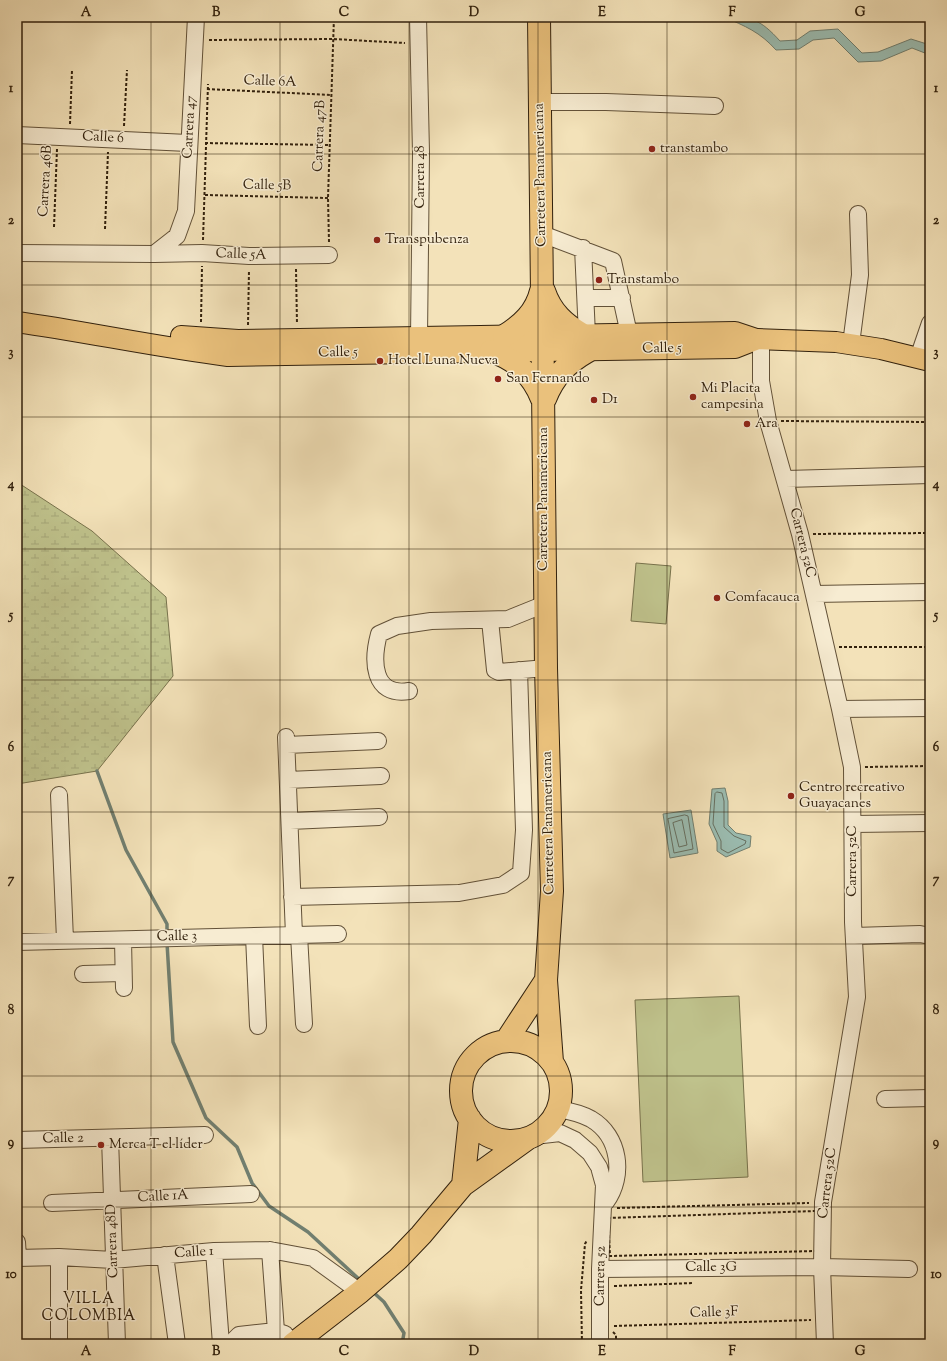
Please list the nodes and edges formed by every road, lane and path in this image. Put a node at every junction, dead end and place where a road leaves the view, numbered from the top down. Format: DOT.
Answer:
graph roads {
  1 [pos="196,17"];
  2 [pos="211,17"];
  3 [pos="334,17"];
  4 [pos="418,17"];
  5 [pos="539,17"];
  6 [pos="211,25"];
  7 [pos="210,32"];
  8 [pos="333,39"];
  9 [pos="209,40"];
  10 [pos="419,44"];
  11 [pos="209,47"];
  12 [pos="72,70"];
  13 [pos="127,70"];
  14 [pos="18,75"];
  15 [pos="208,82"];
  16 [pos="207,89"];
  17 [pos="331,95"];
  18 [pos="540,102"];
  19 [pos="716,106"];
  20 [pos="17,135"];
  21 [pos="64,136"];
  22 [pos="116,139"];
  23 [pos="188,143"];
  24 [pos="205,143"];
  25 [pos="330,145"];
  26 [pos="205,195"];
  27 [pos="328,198"];
  28 [pos="858,214"];
  29 [pos="54,227"];
  30 [pos="105,229"];
  31 [pos="542,234"];
  32 [pos="583,248"];
  33 [pos="17,253"];
  34 [pos="202,253"];
  35 [pos="154,254"];
  36 [pos="296,255"];
  37 [pos="329,255"];
  38 [pos="248,256"];
  39 [pos="542,284"];
  40 [pos="586,298"];
  41 [pos="622,298"];
  42 [pos="17,309"];
  43 [pos="17,322"];
  44 [pos="930,323"];
  45 [pos="248,330"];
  46 [pos="297,331"];
  47 [pos="629,334"];
  48 [pos="419,338"];
  49 [pos="200,339"];
  50 [pos="758,339"];
  51 [pos="586,340"];
  52 [pos="498,343"];
  53 [pos="543,343"];
  54 [pos="851,344"];
  55 [pos="924,360"];
  56 [pos="544,402"];
  57 [pos="768,421"];
  58 [pos="930,422"];
  59 [pos="930,475"];
  60 [pos="786,479"];
  61 [pos="930,533"];
  62 [pos="800,534"];
  63 [pos="930,592"];
  64 [pos="814,594"];
  65 [pos="545,604"];
  66 [pos="490,620"];
  67 [pos="826,647"];
  68 [pos="930,647"];
  69 [pos="546,668"];
  70 [pos="519,670"];
  71 [pos="409,692"];
  72 [pos="930,708"];
  73 [pos="840,709"];
  74 [pos="378,741"];
  75 [pos="930,766"];
  76 [pos="852,767"];
  77 [pos="381,776"];
  78 [pos="288,780"];
  79 [pos="59,795"];
  80 [pos="379,817"];
  81 [pos="290,821"];
  82 [pos="930,823"];
  83 [pos="853,824"];
  84 [pos="292,897"];
  85 [pos="338,934"];
  86 [pos="296,935"];
  87 [pos="254,936"];
  88 [pos="854,936"];
  89 [pos="930,936"];
  90 [pos="65,940"];
  91 [pos="122,940"];
  92 [pos="17,942"];
  93 [pos="83,974"];
  94 [pos="546,980"];
  95 [pos="304,1024"];
  96 [pos="258,1026"];
  97 [pos="506,1041"];
  98 [pos="552,1062"];
  99 [pos="930,1098"];
  100 [pos="885,1099"];
  101 [pos="558,1110"];
  102 [pos="470,1119"];
  103 [pos="205,1135"];
  104 [pos="531,1137"];
  105 [pos="110,1138"];
  106 [pos="17,1140"];
  107 [pos="463,1185"];
  108 [pos="250,1194"];
  109 [pos="112,1200"];
  110 [pos="52,1203"];
  111 [pos="820,1207"];
  112 [pos="604,1218"];
  113 [pos="270,1250"];
  114 [pos="214,1251"];
  115 [pos="17,1253"];
  116 [pos="166,1255"];
  117 [pos="59,1257"];
  118 [pos="113,1260"];
  119 [pos="822,1267"];
  120 [pos="600,1269"];
  121 [pos="909,1269"];
  122 [pos="365,1288"];
  123 [pos="816,1320"];
  124 [pos="612,1326"];
  125 [pos="276,1331"];
  126 [pos="296,1341"];
  127 [pos="59,1344"];
  128 [pos="117,1344"];
  129 [pos="177,1344"];
  130 [pos="221,1344"];
  131 [pos="230,1344"];
  132 [pos="582,1344"];
  133 [pos="600,1344"];
  134 [pos="825,1344"];
  1 -- 23 [label="street, Carrera 47"];
  2 -- 6 [label="path"];
  3 -- 8 [label="path, Carrera 47B"];
  4 -- 10 [label="street, Carrera 48"];
  5 -- 18 [label="highway, Carretera Panamericana"];
  7 -- 9 [label="path"];
  8 -- 9 [label="path"];
  8 -- 10 [label="path"];
  8 -- 17 [label="path, Carrera 47B"];
  9 -- 11 [label="path"];
  10 -- 48 [label="street, Carrera 48"];
  12 -- 21 [label="path, Carrera 46B"];
  13 -- 22 [label="path"];
  14 -- 20 [label="path"];
  15 -- 16 [label="path"];
  16 -- 17 [label="path, Calle 6A"];
  16 -- 24 [label="path"];
  17 -- 25 [label="path, Carrera 47B"];
  18 -- 19 [label="street"];
  18 -- 31 [label="highway, Carretera Panamericana"];
  20 -- 21 [label="street, Calle 6"];
  21 -- 22 [label="street, Calle 6"];
  21 -- 29 [label="path, Carrera 46B"];
  22 -- 23 [label="street, Calle 6"];
  22 -- 30 [label="path"];
  23 -- 35 [label="street, Carrera 47"];
  24 -- 25 [label="path"];
  24 -- 26 [label="path"];
  25 -- 27 [label="path, Carrera 47B"];
  26 -- 27 [label="path, Calle 5B"];
  26 -- 34 [label="path"];
  27 -- 37 [label="path, Carrera 47B"];
  28 -- 54 [label="street"];
  31 -- 32 [label="street"];
  31 -- 39 [label="highway, Carretera Panamericana"];
  32 -- 40 [label="street"];
  32 -- 41 [label="street"];
  33 -- 35 [label="street, Calle 5A"];
  34 -- 35 [label="street, Calle 5A"];
  34 -- 38 [label="street, Calle 5A"];
  34 -- 49 [label="path"];
  36 -- 37 [label="street, Calle 5A"];
  36 -- 38 [label="street, Calle 5A"];
  36 -- 46 [label="path"];
  38 -- 45 [label="path"];
  39 -- 51 [label="highway"];
  39 -- 52 [label="highway"];
  39 -- 53 [label="highway, Carretera Panamericana"];
  40 -- 41 [label="street"];
  40 -- 51 [label="street"];
  41 -- 47 [label="street"];
  42 -- 49 [label="main road, Calle 5"];
  43 -- 52 [label="main road, Calle 5"];
  44 -- 55 [label="street"];
  47 -- 50 [label="main road, Calle 5"];
  47 -- 51 [label="main road, Calle 5"];
  48 -- 49 [label="main road, Calle 5"];
  48 -- 52 [label="main road, Calle 5"];
  50 -- 51 [label="main road, Calle 5"];
  50 -- 54 [label="main road, Calle 5"];
  50 -- 57 [label="street, Carrera 52C"];
  51 -- 53 [label="main road, Calle 5"];
  51 -- 56 [label="highway"];
  52 -- 53 [label="main road, Calle 5"];
  52 -- 56 [label="highway"];
  53 -- 56 [label="highway, Carretera Panamericana"];
  54 -- 55 [label="main road, Calle 5"];
  56 -- 65 [label="highway, Carretera Panamericana"];
  57 -- 58 [label="path"];
  57 -- 60 [label="street, Carrera 52C"];
  59 -- 60 [label="street"];
  60 -- 62 [label="street, Carrera 52C"];
  61 -- 62 [label="path"];
  62 -- 64 [label="street, Carrera 52C"];
  63 -- 64 [label="street"];
  64 -- 67 [label="street, Carrera 52C"];
  65 -- 66 [label="street"];
  65 -- 69 [label="highway, Carretera Panamericana"];
  66 -- 70 [label="street"];
  66 -- 71 [label="street"];
  67 -- 68 [label="path"];
  67 -- 73 [label="street, Carrera 52C"];
  69 -- 70 [label="street"];
  69 -- 94 [label="highway, Carretera Panamericana"];
  70 -- 84 [label="street"];
  72 -- 73 [label="street"];
  73 -- 76 [label="street, Carrera 52C"];
  74 -- 78 [label="street"];
  75 -- 76 [label="path"];
  76 -- 83 [label="street, Carrera 52C"];
  77 -- 78 [label="street"];
  78 -- 81 [label="street"];
  79 -- 90 [label="street"];
  80 -- 81 [label="street"];
  81 -- 84 [label="street"];
  82 -- 83 [label="street"];
  83 -- 88 [label="street, Carrera 52C"];
  84 -- 86 [label="street"];
  85 -- 86 [label="street, Calle 3"];
  86 -- 87 [label="street, Calle 3"];
  86 -- 95 [label="street"];
  87 -- 91 [label="street, Calle 3"];
  87 -- 96 [label="street"];
  88 -- 89 [label="street"];
  88 -- 111 [label="street, Carrera 52C"];
  90 -- 91 [label="street, Calle 3"];
  90 -- 92 [label="street, Calle 3"];
  91 -- 93 [label="street"];
  94 -- 97 [label="highway, Carretera Panamericana"];
  94 -- 98 [label="highway, Carretera Panamericana"];
  97 -- 98 [label="highway"];
  97 -- 102 [label="highway"];
  98 -- 101 [label="highway"];
  99 -- 100 [label="street"];
  101 -- 104 [label="highway"];
  101 -- 112 [label="street, Carrera 52"];
  102 -- 104 [label="highway"];
  102 -- 107 [label="highway"];
  103 -- 105 [label="street, Calle 2"];
  104 -- 107 [label="highway"];
  104 -- 112 [label="street, Carrera 52"];
  105 -- 106 [label="street, Calle 2"];
  105 -- 109 [label="street, Carrera 48D"];
  107 -- 122 [label="highway"];
  108 -- 109 [label="street, Calle 1A"];
  109 -- 110 [label="street, Calle 1A"];
  109 -- 118 [label="street, Carrera 48D"];
  111 -- 112 [label="path"];
  111 -- 112 [label="path"];
  111 -- 119 [label="street, Carrera 52C"];
  112 -- 120 [label="street, Carrera 52"];
  112 -- 132 [label="path"];
  113 -- 114 [label="street, Calle 1"];
  113 -- 122 [label="street, Calle 1"];
  113 -- 125 [label="street"];
  114 -- 116 [label="street, Calle 1"];
  114 -- 130 [label="street"];
  115 -- 117 [label="street, Calle 1"];
  116 -- 118 [label="street, Calle 1"];
  116 -- 129 [label="street"];
  117 -- 118 [label="street, Calle 1"];
  117 -- 127 [label="street"];
  118 -- 128 [label="street, Carrera 48D"];
  119 -- 120 [label="street, Calle 3G"];
  119 -- 121 [label="street, Calle 3G"];
  119 -- 134 [label="street, Carrera 52C"];
  120 -- 133 [label="street, Carrera 52"];
  122 -- 126 [label="highway"];
  123 -- 124 [label="path, Calle 3F"];
  125 -- 126 [label="street"];
  125 -- 131 [label="street"];
}
